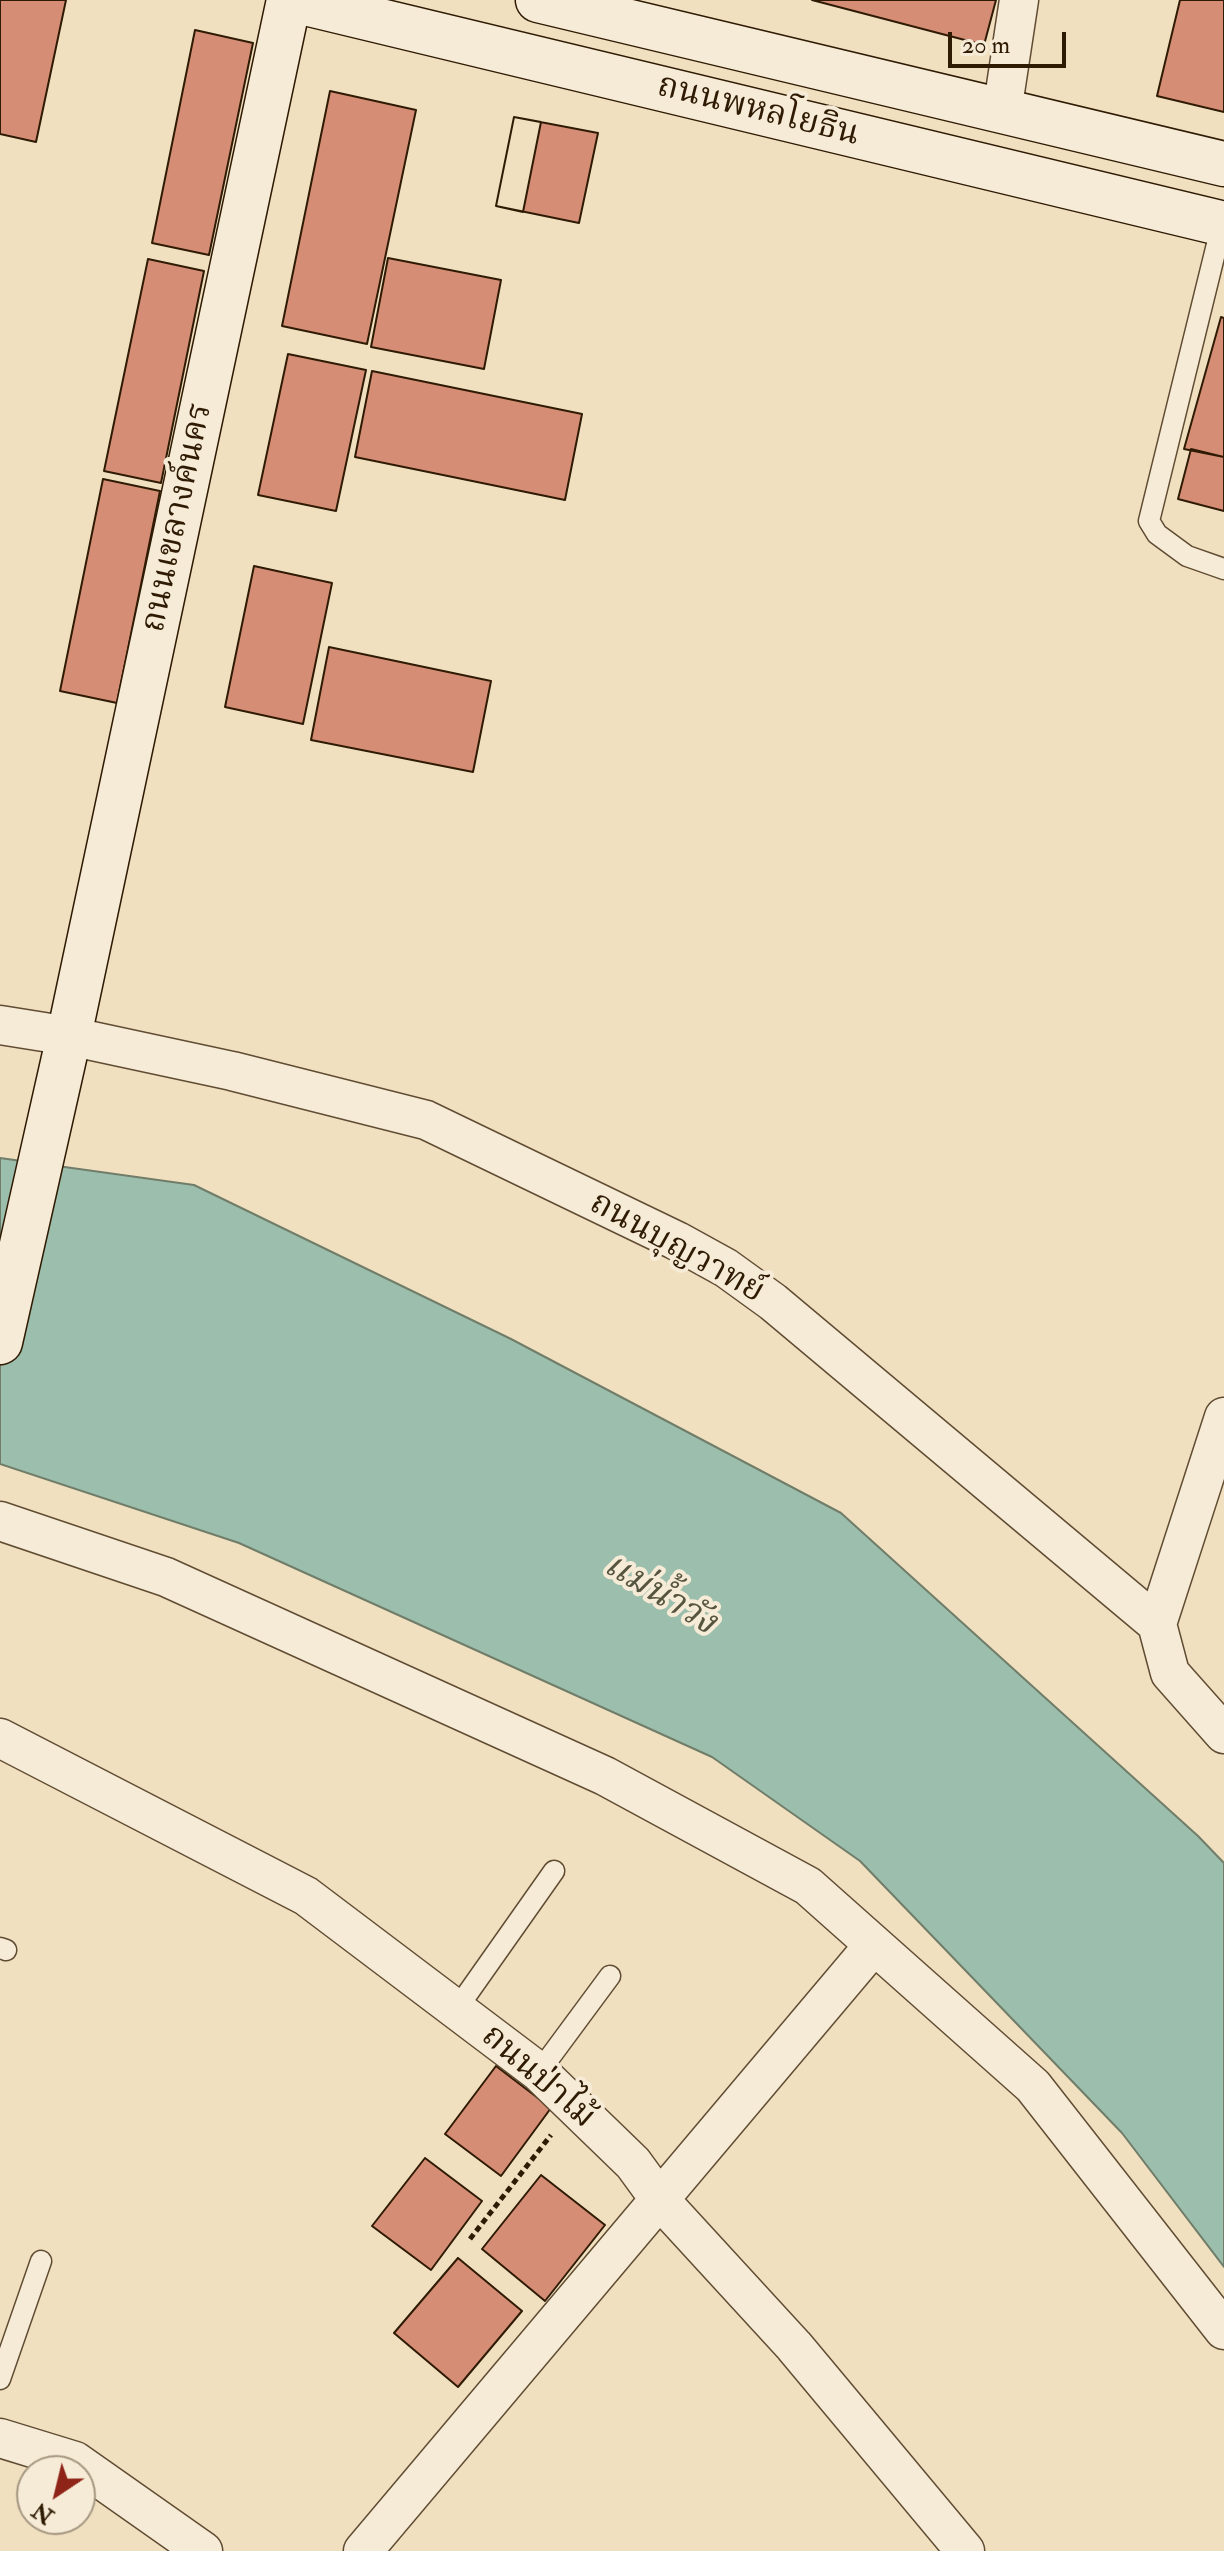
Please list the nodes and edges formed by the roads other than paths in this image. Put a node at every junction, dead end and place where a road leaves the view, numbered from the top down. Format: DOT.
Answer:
graph roads {
  1 [pos="291,0"];
  2 [pos="538,0"];
  3 [pos="1019,0"];
  4 [pos="779,58"];
  5 [pos="1002,112"];
  6 [pos="767,114"];
  7 [pos="1224,164"];
  8 [pos="1223,224"];
  9 [pos="1224,569"];
  10 [pos="0,1025"];
  11 [pos="69,1036"];
  12 [pos="0,1342"];
  13 [pos="1224,1417"];
  14 [pos="0,1521"];
  15 [pos="1157,1624"];
  16 [pos="1224,1734"];
  17 [pos="0,1738"];
  18 [pos="554,1871"];
  19 [pos="874,1945"];
  20 [pos="610,1976"];
  21 [pos="456,2010"];
  22 [pos="539,2072"];
  23 [pos="660,2200"];
  24 [pos="41,2261"];
  25 [pos="1224,2330"];
  26 [pos="0,2379"];
  27 [pos="0,2438"];
  28 [pos="203,2551"];
  29 [pos="363,2551"];
  30 [pos="965,2551"];
  1 -- 6 [label="main road, ถนนพหลโยธิน"];
  1 -- 11 [label="main road, ถนนเขลางค์นคร"];
  2 -- 4 [label="main road, ถนนพหลโยธิน"];
  3 -- 5 [label="street"];
  4 -- 5 [label="main road, ถนนพหลโยธิน"];
  4 -- 6 [label="main road"];
  5 -- 7 [label="main road, ถนนพหลโยธิน"];
  6 -- 8 [label="main road, ถนนพหลโยธิน"];
  8 -- 9 [label="lane"];
  10 -- 11 [label="street, ถนนบุญวาทย์"];
  11 -- 12 [label="main road, ถนนเขลางค์นคร"];
  11 -- 15 [label="street, ถนนบุญวาทย์"];
  13 -- 15 [label="street"];
  14 -- 19 [label="street"];
  15 -- 16 [label="street"];
  17 -- 21 [label="street, ถนนป่าไม้"];
  18 -- 21 [label="lane"];
  19 -- 23 [label="street"];
  19 -- 25 [label="street"];
  20 -- 22 [label="lane"];
  21 -- 22 [label="street, ถนนป่าไม้"];
  22 -- 23 [label="street, ถนนป่าไม้"];
  23 -- 29 [label="street"];
  23 -- 30 [label="street, ถนนป่าไม้"];
  24 -- 26 [label="lane"];
  27 -- 28 [label="street"];
}
